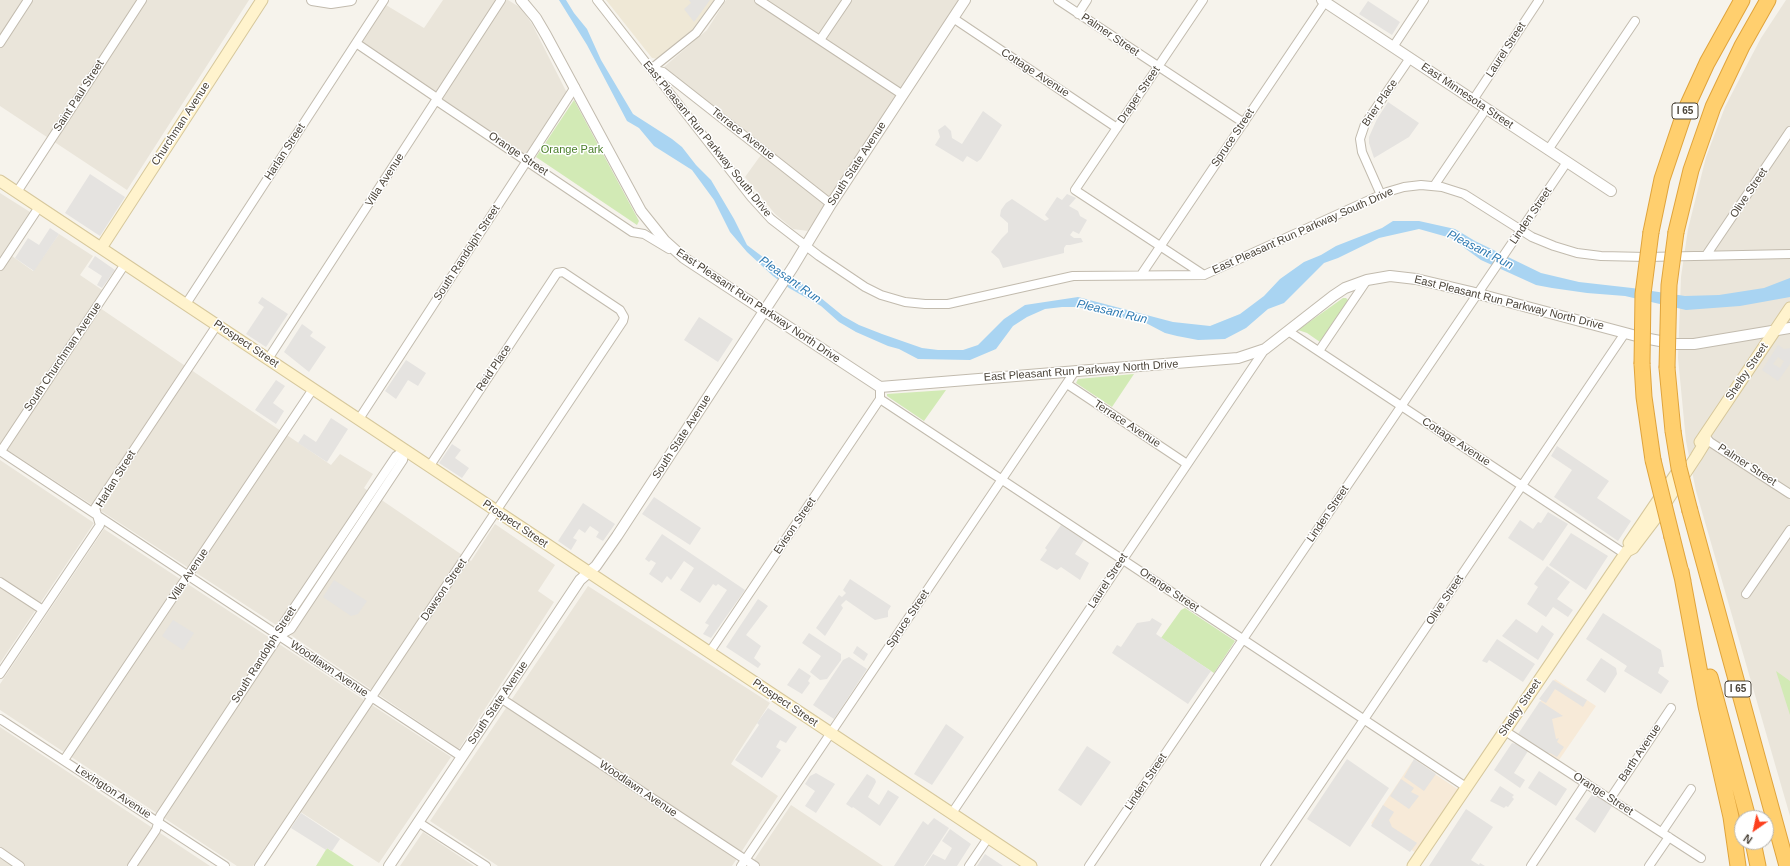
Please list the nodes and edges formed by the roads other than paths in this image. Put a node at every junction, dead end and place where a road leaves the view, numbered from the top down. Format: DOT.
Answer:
graph roads {
  1 [pos="28,0"];
  2 [pos="142,0"];
  3 [pos="262,0"];
  4 [pos="312,0"];
  5 [pos="350,0"];
  6 [pos="384,0"];
  7 [pos="501,0"];
  8 [pos="521,0"];
  9 [pos="597,0"];
  10 [pos="720,0"];
  11 [pos="758,0"];
  12 [pos="847,0"];
  13 [pos="965,0"];
  14 [pos="1058,0"];
  15 [pos="1087,0"];
  16 [pos="1203,0"];
  17 [pos="1424,0"];
  18 [pos="1539,0"];
  19 [pos="1742,0"];
  20 [pos="1768,0"];
  21 [pos="1324,1"];
  22 [pos="1078,14"];
  23 [pos="953,18"];
  24 [pos="1635,21"];
  25 [pos="820,40"];
  26 [pos="0,43"];
  27 [pos="356,43"];
  28 [pos="1393,47"];
  29 [pos="1410,58"];
  30 [pos="1158,67"];
  31 [pos="651,69"];
  32 [pos="575,88"];
  33 [pos="903,95"];
  34 [pos="437,99"];
  35 [pos="1473,100"];
  36 [pos="1486,108"];
  37 [pos="1244,123"];
  38 [pos="1117,128"];
  39 [pos="1790,131"];
  40 [pos="1548,150"];
  41 [pos="527,161"];
  42 [pos="1568,162"];
  43 [pos="0,181"];
  44 [pos="1434,186"];
  45 [pos="1611,191"];
  46 [pos="17,192"];
  47 [pos="1381,195"];
  48 [pos="831,204"];
  49 [pos="39,207"];
  50 [pos="1521,230"];
  51 [pos="805,246"];
  52 [pos="1160,246"];
  53 [pos="101,248"];
  54 [pos="1707,254"];
  55 [pos="1790,254"];
  56 [pos="684,258"];
  57 [pos="125,264"];
  58 [pos="0,266"];
  59 [pos="560,272"];
  60 [pos="1141,275"];
  61 [pos="1204,275"];
  62 [pos="1367,280"];
  63 [pos="1478,293"];
  64 [pos="186,304"];
  65 [pos="1790,308"];
  66 [pos="764,311"];
  67 [pos="217,325"];
  68 [pos="1790,328"];
  69 [pos="1288,330"];
  70 [pos="1775,330"];
  71 [pos="1625,333"];
  72 [pos="1265,349"];
  73 [pos="1319,351"];
  74 [pos="268,359"];
  75 [pos="1075,372"];
  76 [pos="1066,384"];
  77 [pos="880,387"];
  78 [pos="313,389"];
  79 [pos="880,398"];
  80 [pos="1401,406"];
  81 [pos="359,419"];
  82 [pos="1705,436"];
  83 [pos="405,450"];
  84 [pos="0,451"];
  85 [pos="1187,464"];
  86 [pos="429,467"];
  87 [pos="1002,479"];
  88 [pos="1522,486"];
  89 [pos="1790,494"];
  90 [pos="496,512"];
  91 [pos="97,515"];
  92 [pos="1790,530"];
  93 [pos="1626,553"];
  94 [pos="1123,560"];
  95 [pos="1681,571"];
  96 [pos="589,573"];
  97 [pos="188,575"];
  98 [pos="0,582"];
  99 [pos="1746,594"];
  100 [pos="43,610"];
  101 [pos="279,636"];
  102 [pos="1243,639"];
  103 [pos="709,653"];
  104 [pos="0,674"];
  105 [pos="372,697"];
  106 [pos="502,699"];
  107 [pos="1670,708"];
  108 [pos="0,719"];
  109 [pos="1364,719"];
  110 [pos="1504,731"];
  111 [pos="830,733"];
  112 [pos="462,757"];
  113 [pos="64,760"];
  114 [pos="1586,784"];
  115 [pos="1466,787"];
  116 [pos="1691,788"];
  117 [pos="1610,799"];
  118 [pos="1746,810"];
  119 [pos="952,813"];
  120 [pos="158,822"];
  121 [pos="418,822"];
  122 [pos="1665,835"];
  123 [pos="988,838"];
  124 [pos="1755,850"];
  125 [pos="0,852"];
  126 [pos="1701,858"];
  127 [pos="743,863"];
  128 [pos="20,866"];
  129 [pos="132,866"];
  130 [pos="225,866"];
  131 [pos="259,866"];
  132 [pos="389,866"];
  133 [pos="486,866"];
  134 [pos="755,866"];
  135 [pos="969,866"];
  136 [pos="1031,866"];
  137 [pos="1089,866"];
  138 [pos="1265,866"];
  139 [pos="1413,866"];
  140 [pos="1530,866"];
  141 [pos="1649,866"];
  142 [pos="1738,866"];
  143 [pos="1758,866"];
  144 [pos="1787,866"];
  1 -- 26 [label="street"];
  2 -- 46 [label="street, Saint Paul Street"];
  3 -- 53 [label="main road, Churchman Avenue"];
  4 -- 5 [label="street"];
  6 -- 27 [label="street, Harlan Street"];
  7 -- 34 [label="street, Villa Avenue"];
  8 -- 32 [label="street, East Pleasant Run Parkway North Drive"];
  9 -- 31 [label="street, East Pleasant Run Parkway South Drive"];
  10 -- 31 [label="street"];
  11 -- 25 [label="street"];
  12 -- 25 [label="street"];
  13 -- 23 [label="street, South State Avenue"];
  14 -- 22 [label="street, Palmer Street"];
  15 -- 22 [label="street"];
  16 -- 30 [label="street, Draper Street"];
  17 -- 28 [label="street"];
  18 -- 35 [label="street, Laurel Street"];
  19 -- 95 [label="highway, I 65, bridge"];
  20 -- 144 [label="highway, I 65, bridge"];
  21 -- 28 [label="street, East Minnesota Street"];
  21 -- 37 [label="street, Spruce Street"];
  22 -- 30 [label="street, Palmer Street"];
  23 -- 33 [label="street, South State Avenue"];
  23 -- 38 [label="street, Cottage Avenue"];
  24 -- 40 [label="street"];
  25 -- 33 [label="street"];
  27 -- 34 [label="street, Orange Street"];
  27 -- 64 [label="street, Harlan Street"];
  28 -- 29 [label="street, East Minnesota Street"];
  29 -- 35 [label="street, East Minnesota Street"];
  29 -- 47 [label="street, Brier Place"];
  30 -- 37 [label="street, Palmer Street"];
  30 -- 38 [label="street, Draper Street"];
  31 -- 48 [label="street, Terrace Avenue"];
  31 -- 51 [label="street, East Pleasant Run Parkway South Drive"];
  32 -- 41 [label="street, South Randolph Street"];
  32 -- 56 [label="street, East Pleasant Run Parkway North Drive"];
  33 -- 48 [label="street, South State Avenue"];
  34 -- 41 [label="street, Orange Street"];
  34 -- 74 [label="street, Villa Avenue"];
  35 -- 36 [label="street, East Minnesota Street"];
  36 -- 40 [label="street, East Minnesota Street"];
  36 -- 44 [label="street"];
  37 -- 52 [label="street, Spruce Street"];
  38 -- 52 [label="street, Draper Street"];
  39 -- 54 [label="street, Olive Street"];
  40 -- 42 [label="street, East Minnesota Street"];
  41 -- 56 [label="street, Orange Street"];
  41 -- 81 [label="street, South Randolph Street"];
  42 -- 45 [label="street, East Minnesota Street"];
  42 -- 50 [label="street, Linden Street"];
  43 -- 46 [label="main road, Prospect Street"];
  44 -- 47 [label="street, East Pleasant Run Parkway South Drive"];
  44 -- 50 [label="street, East Pleasant Run Parkway South Drive"];
  46 -- 49 [label="main road, Prospect Street"];
  47 -- 61 [label="street, East Pleasant Run Parkway South Drive"];
  48 -- 51 [label="street, South State Avenue"];
  49 -- 53 [label="main road, Prospect Street"];
  49 -- 58 [label="street"];
  50 -- 54 [label="street, East Pleasant Run Parkway South Drive"];
  50 -- 63 [label="street, Linden Street"];
  51 -- 60 [label="street, East Pleasant Run Parkway South Drive"];
  51 -- 66 [label="street, South State Avenue"];
  52 -- 60 [label="street, Spruce Street"];
  52 -- 61 [label="street"];
  53 -- 57 [label="main road, Prospect Street"];
  54 -- 55 [label="street, East Pleasant Run Parkway South Drive"];
  56 -- 66 [label="street, East Pleasant Run Parkway North Drive"];
  57 -- 64 [label="main road, Prospect Street"];
  57 -- 84 [label="street, South Churchman Avenue"];
  59 -- 86 [label="street, Reid Place"];
  59 -- 90 [label="street, Dawson Street"];
  60 -- 61 [label="street, East Pleasant Run Parkway South Drive"];
  62 -- 63 [label="street, East Pleasant Run Parkway North Drive"];
  62 -- 69 [label="street, East Pleasant Run Parkway North Drive"];
  62 -- 73 [label="street"];
  63 -- 71 [label="street, East Pleasant Run Parkway North Drive"];
  63 -- 80 [label="street, Linden Street"];
  64 -- 67 [label="main road, Prospect Street"];
  65 -- 70 [label="main road, Shelby Street"];
  66 -- 77 [label="street, East Pleasant Run Parkway North Drive"];
  66 -- 96 [label="street, South State Avenue"];
  67 -- 74 [label="main road, Prospect Street"];
  67 -- 91 [label="street, Harlan Street"];
  68 -- 70 [label="street, East Pleasant Run Parkway North Drive"];
  69 -- 72 [label="street, East Pleasant Run Parkway North Drive"];
  69 -- 73 [label="street, Cottage Avenue"];
  70 -- 71 [label="street, East Pleasant Run Parkway North Drive"];
  70 -- 82 [label="main road, Shelby Street"];
  71 -- 88 [label="street, Olive Street"];
  72 -- 75 [label="street, East Pleasant Run Parkway North Drive"];
  72 -- 85 [label="street, Laurel Street"];
  73 -- 80 [label="street, Cottage Avenue"];
  74 -- 78 [label="main road, Prospect Street"];
  75 -- 76 [label="street, Spruce Street"];
  75 -- 77 [label="street, East Pleasant Run Parkway North Drive"];
  76 -- 85 [label="street, Terrace Avenue"];
  76 -- 87 [label="street, Spruce Street"];
  77 -- 79 [label="street"];
  78 -- 81 [label="main road, Prospect Street"];
  78 -- 97 [label="street, Villa Avenue"];
  79 -- 87 [label="street, Orange Street"];
  79 -- 103 [label="street, Evison Street"];
  80 -- 88 [label="street, Cottage Avenue"];
  80 -- 102 [label="street, Linden Street"];
  81 -- 83 [label="main road, Prospect Street"];
  82 -- 89 [label="street, Palmer Street"];
  82 -- 93 [label="main road, Shelby Street"];
  83 -- 86 [label="main road, Prospect Street"];
  83 -- 101 [label="street, South Randolph Street"];
  84 -- 91 [label="street, Woodlawn Avenue"];
  85 -- 94 [label="street, Laurel Street"];
  86 -- 90 [label="main road, Prospect Street"];
  87 -- 94 [label="street, Orange Street"];
  87 -- 111 [label="street, Spruce Street"];
  88 -- 93 [label="street, Cottage Avenue"];
  88 -- 109 [label="street, Olive Street"];
  90 -- 96 [label="main road, Prospect Street"];
  90 -- 105 [label="street, Dawson Street"];
  91 -- 97 [label="street, Woodlawn Avenue"];
  91 -- 100 [label="street, Harlan Street"];
  92 -- 99 [label="street"];
  93 -- 110 [label="main road, Shelby Street"];
  94 -- 102 [label="street, Orange Street"];
  94 -- 119 [label="street, Laurel Street"];
  95 -- 118 [label="highway, I 65"];
  95 -- 142 [label="highway"];
  96 -- 103 [label="main road, Prospect Street"];
  96 -- 106 [label="street, South State Avenue"];
  97 -- 101 [label="street, Woodlawn Avenue"];
  97 -- 113 [label="street, Villa Avenue"];
  98 -- 100 [label="street"];
  100 -- 104 [label="street, Harlan Street"];
  101 -- 105 [label="street, Woodlawn Avenue"];
  101 -- 120 [label="street, South Randolph Street"];
  102 -- 109 [label="street, Orange Street"];
  102 -- 137 [label="street, Linden Street"];
  103 -- 111 [label="main road, Prospect Street"];
  105 -- 112 [label="street, Woodlawn Avenue"];
  105 -- 131 [label="street, Dawson Street"];
  106 -- 112 [label="street, South State Avenue"];
  106 -- 127 [label="street, Woodlawn Avenue"];
  107 -- 117 [label="street, Barth Avenue"];
  108 -- 113 [label="street, Lexington Avenue"];
  109 -- 115 [label="street, Orange Street"];
  109 -- 138 [label="street, Olive Street"];
  110 -- 114 [label="street, Orange Street"];
  110 -- 115 [label="main road, Shelby Street"];
  111 -- 119 [label="main road, Prospect Street"];
  111 -- 127 [label="street, Spruce Street"];
  112 -- 121 [label="street, South State Avenue"];
  113 -- 120 [label="street, Lexington Avenue"];
  114 -- 117 [label="street, Orange Street"];
  114 -- 140 [label="street"];
  115 -- 139 [label="main road, Shelby Street"];
  116 -- 122 [label="street"];
  117 -- 122 [label="street, Orange Street"];
  119 -- 123 [label="main road, Prospect Street"];
  120 -- 129 [label="street, South Randolph Street"];
  120 -- 130 [label="street, Lexington Avenue"];
  121 -- 132 [label="street, South State Avenue"];
  121 -- 133 [label="street"];
  122 -- 126 [label="street, Orange Street"];
  122 -- 141 [label="street"];
  123 -- 135 [label="street"];
  123 -- 136 [label="main road, Prospect Street"];
  124 -- 143 [label="highway"];
  125 -- 128 [label="street"];
  127 -- 134 [label="street, Woodlawn Avenue"];
}
